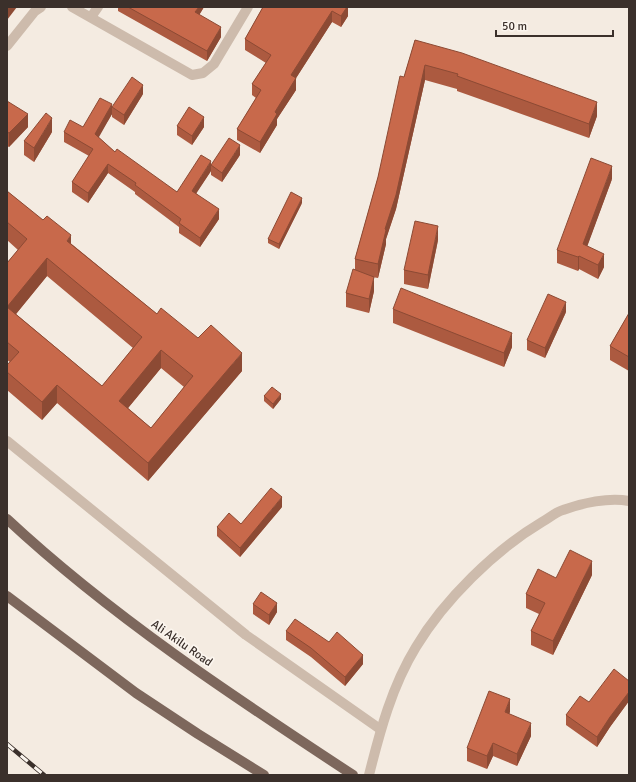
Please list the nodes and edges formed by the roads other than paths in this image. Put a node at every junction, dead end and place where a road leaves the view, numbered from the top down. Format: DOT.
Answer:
graph roads {
  1 [pos="41,7"];
  2 [pos="72,7"];
  3 [pos="98,7"];
  4 [pos="248,7"];
  5 [pos="91,16"];
  6 [pos="7,46"];
  7 [pos="7,441"];
  8 [pos="629,501"];
  9 [pos="7,520"];
  10 [pos="7,596"];
  11 [pos="380,729"];
  12 [pos="264,775"];
  13 [pos="352,775"];
  14 [pos="369,775"];
  1 -- 6 [label="street"];
  2 -- 5 [label="street"];
  3 -- 5 [label="street"];
  4 -- 5 [label="street"];
  7 -- 11 [label="street"];
  8 -- 11 [label="street"];
  9 -- 13 [label="main road, Ali Akilu Road"];
  10 -- 12 [label="main road"];
  11 -- 14 [label="street"];
}
